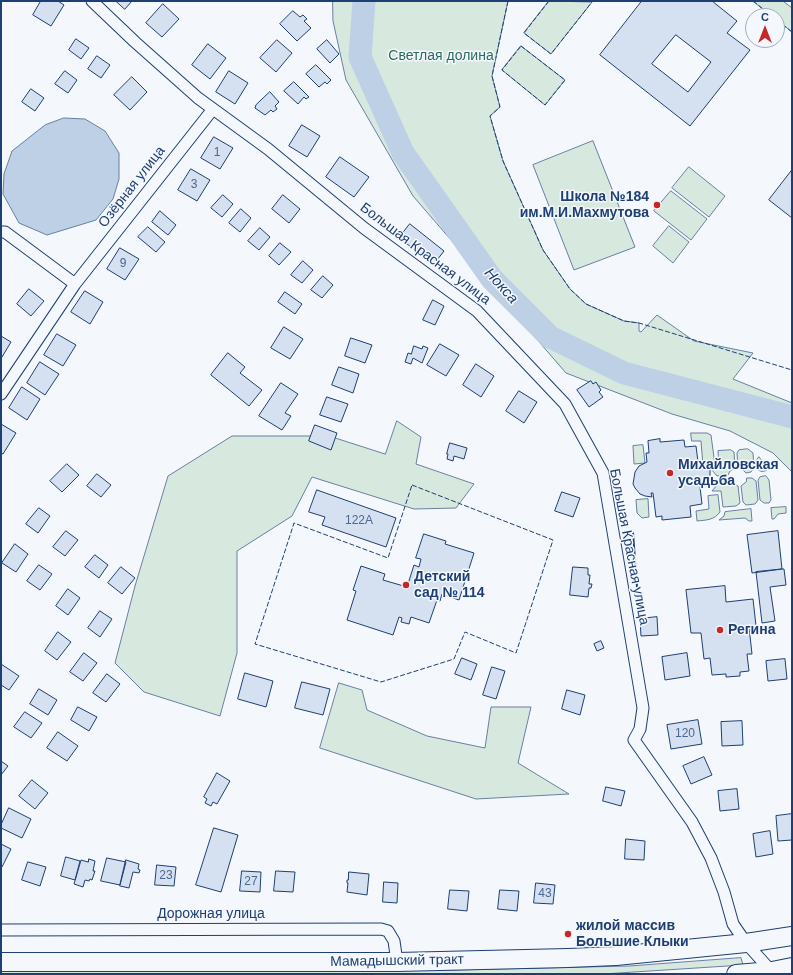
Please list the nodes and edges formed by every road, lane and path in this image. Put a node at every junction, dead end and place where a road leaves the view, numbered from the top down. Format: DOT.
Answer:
graph roads {
  1 [pos="92,1"];
  2 [pos="213,108"];
  3 [pos="1,232"];
  4 [pos="76,284"];
  5 [pos="1,394"];
  6 [pos="1,930"];
  7 [pos="792,936"];
  8 [pos="746,943"];
  9 [pos="1,962"];
  10 [pos="397,962"];
  11 [pos="792,967"];
  12 [pos="773,972"];
  13 [pos="736,974"];
  1 -- 2 [label="street, Большая Красная улица"];
  2 -- 4 [label="street, Озёрная улица"];
  2 -- 8 [label="street, Большая Красная улица"];
  3 -- 4 [label="street"];
  4 -- 5 [label="street, Озёрная улица"];
  6 -- 10 [label="street, Дорожная улица"];
  7 -- 8 [label="main road, Мамадышский тракт"];
  8 -- 10 [label="main road, Мамадышский тракт"];
  8 -- 12 [label="street, Большая Красная улица"];
  9 -- 10 [label="main road, Мамадышский тракт"];
  11 -- 12 [label="main road"];
  12 -- 13 [label="main road"];
}
